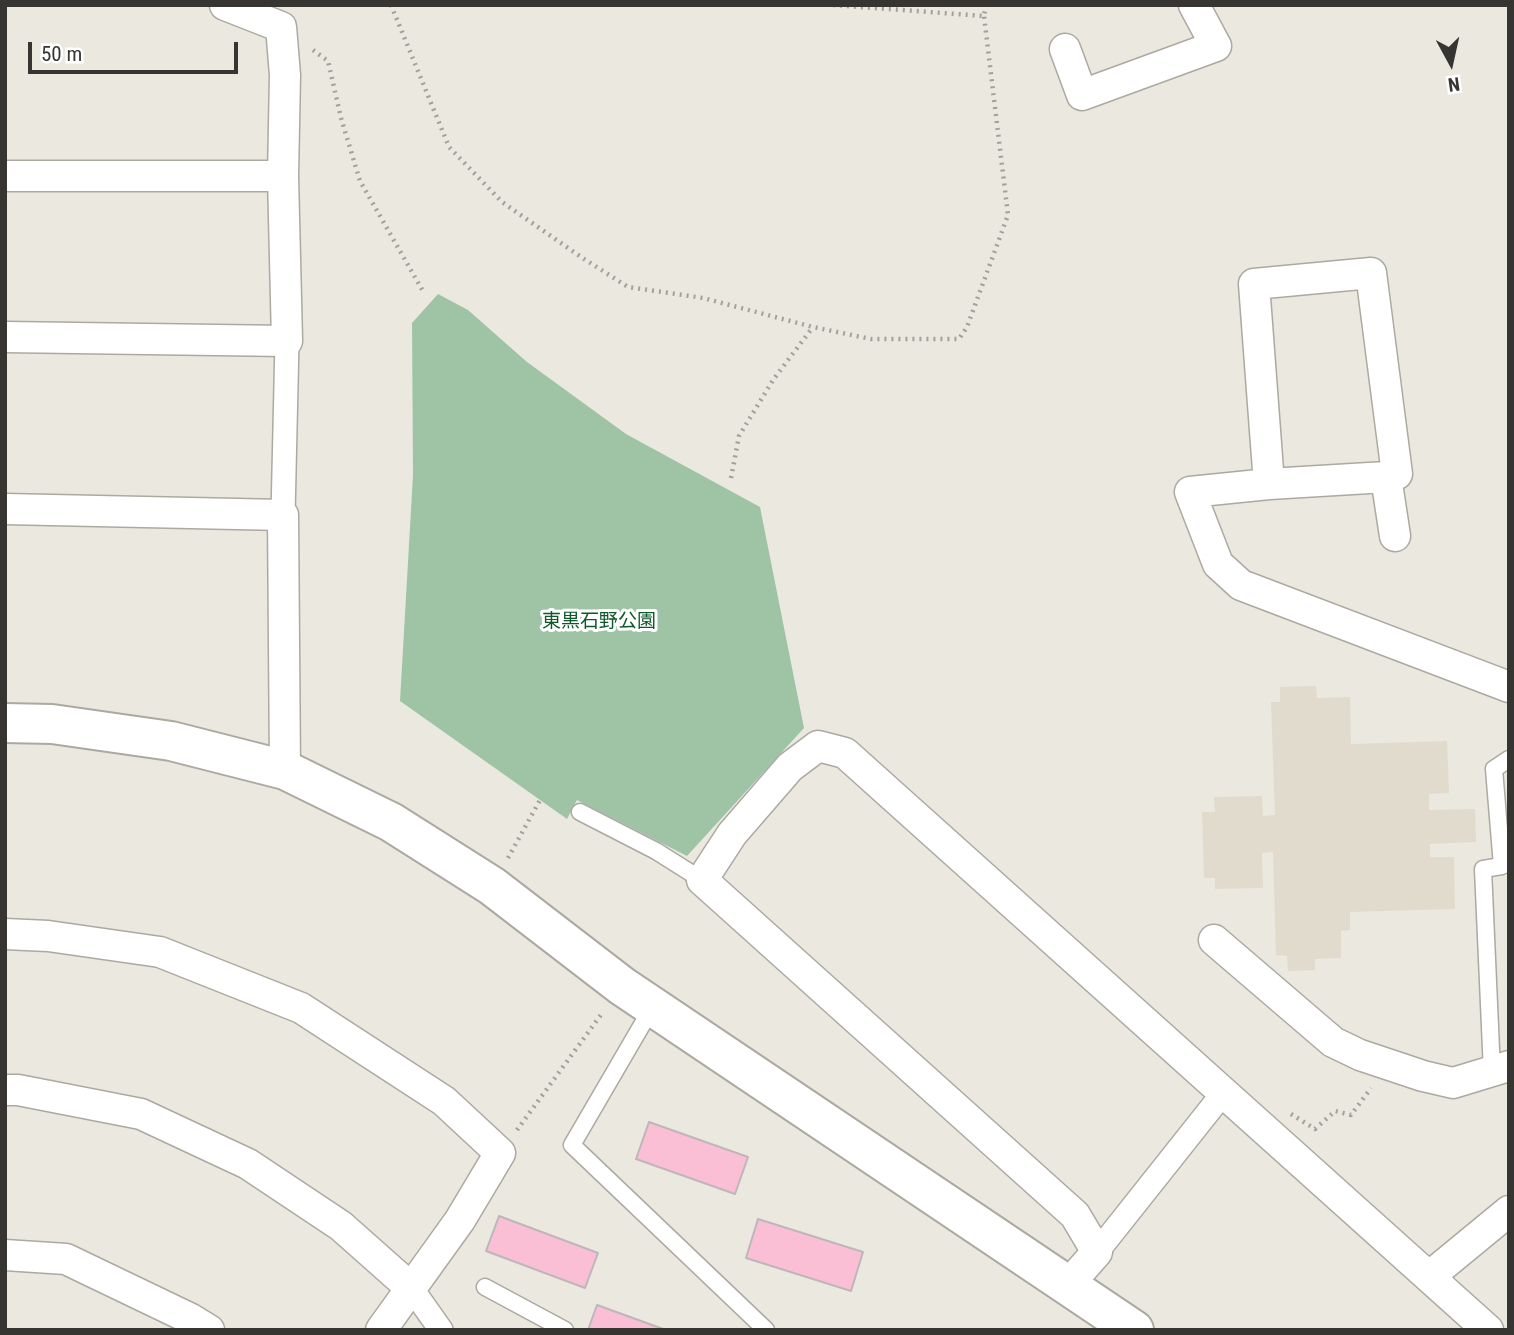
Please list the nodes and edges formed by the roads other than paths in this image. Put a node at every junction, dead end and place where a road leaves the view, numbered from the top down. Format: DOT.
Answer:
graph roads {
  1 [pos="225,5"];
  2 [pos="1194,5"];
  3 [pos="1065,49"];
  4 [pos="5,176"];
  5 [pos="283,176"];
  6 [pos="5,337"];
  7 [pos="288,341"];
  8 [pos="1386,477"];
  9 [pos="1269,484"];
  10 [pos="5,509"];
  11 [pos="283,515"];
  12 [pos="1395,536"];
  13 [pos="1509,687"];
  14 [pos="5,723"];
  15 [pos="1509,759"];
  16 [pos="285,770"];
  17 [pos="580,812"];
  18 [pos="702,880"];
  19 [pos="5,934"];
  20 [pos="1214,940"];
  21 [pos="638,996"];
  22 [pos="1500,1069"];
  23 [pos="5,1090"];
  24 [pos="1224,1091"];
  25 [pos="1509,1211"];
  26 [pos="1097,1252"];
  27 [pos="5,1255"];
  28 [pos="1430,1276"];
  29 [pos="1068,1285"];
  30 [pos="485,1287"];
  31 [pos="412,1289"];
  32 [pos="209,1330"];
  33 [pos="381,1330"];
  34 [pos="441,1330"];
  35 [pos="565,1330"];
  36 [pos="766,1330"];
  37 [pos="1134,1330"];
  38 [pos="1488,1330"];
  1 -- 5 [label="street"];
  2 -- 3 [label="street"];
  4 -- 5 [label="street"];
  5 -- 7 [label="street"];
  6 -- 7 [label="street"];
  7 -- 11 [label="street"];
  8 -- 9 [label="street"];
  8 -- 9 [label="street"];
  8 -- 12 [label="street"];
  9 -- 13 [label="street"];
  10 -- 11 [label="street"];
  11 -- 16 [label="street"];
  14 -- 16 [label="street"];
  15 -- 22 [label="lane"];
  16 -- 21 [label="street"];
  17 -- 18 [label="lane"];
  18 -- 24 [label="street"];
  18 -- 26 [label="street"];
  19 -- 31 [label="street"];
  20 -- 22 [label="street"];
  21 -- 29 [label="street"];
  21 -- 36 [label="lane"];
  23 -- 31 [label="street"];
  24 -- 26 [label="street"];
  24 -- 28 [label="street"];
  25 -- 28 [label="street"];
  26 -- 29 [label="street"];
  27 -- 32 [label="street"];
  28 -- 38 [label="street"];
  29 -- 37 [label="street"];
  30 -- 35 [label="lane"];
  31 -- 33 [label="street"];
  31 -- 34 [label="street"];
}
